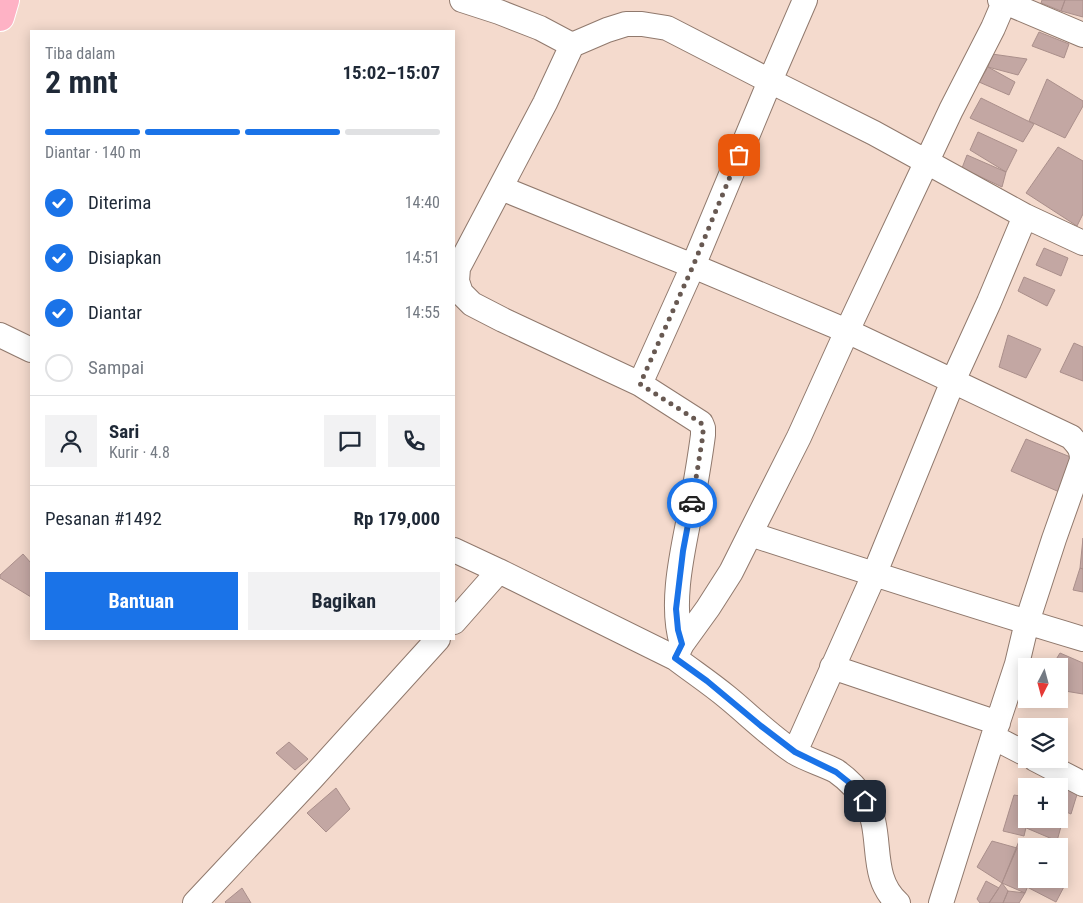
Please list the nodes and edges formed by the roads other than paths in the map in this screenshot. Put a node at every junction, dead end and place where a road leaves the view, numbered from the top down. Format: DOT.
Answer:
graph roads {
  1 [pos="5,0"];
  2 [pos="462,0"];
  3 [pos="805,0"];
  4 [pos="1003,1"];
  5 [pos="0,17"];
  6 [pos="1083,35"];
  7 [pos="572,45"];
  8 [pos="770,81"];
  9 [pos="927,162"];
  10 [pos="501,188"];
  11 [pos="1025,216"];
  12 [pos="1083,244"];
  13 [pos="693,266"];
  14 [pos="847,330"];
  15 [pos="0,335"];
  16 [pos="30,350"];
  17 [pos="954,381"];
  18 [pos="640,384"];
  19 [pos="750,534"];
  20 [pos="455,550"];
  21 [pos="500,571"];
  22 [pos="874,574"];
  23 [pos="455,621"];
  24 [pos="1027,622"];
  25 [pos="1083,639"];
  26 [pos="437,640"];
  27 [pos="678,651"];
  28 [pos="832,667"];
  29 [pos="995,730"];
  30 [pos="1018,748"];
  31 [pos="795,752"];
  32 [pos="1052,768"];
  33 [pos="1083,784"];
  34 [pos="195,903"];
  35 [pos="898,903"];
  36 [pos="941,903"];
  1 -- 5 [label="main road"];
  2 -- 7 [label="street"];
  3 -- 8 [label="street"];
  4 -- 6 [label="street"];
  4 -- 9 [label="street"];
  7 -- 8 [label="street"];
  7 -- 10 [label="street"];
  8 -- 9 [label="street"];
  8 -- 13 [label="street"];
  9 -- 11 [label="street"];
  9 -- 14 [label="street"];
  10 -- 13 [label="street"];
  10 -- 18 [label="street"];
  11 -- 12 [label="street"];
  11 -- 17 [label="street"];
  13 -- 14 [label="street"];
  13 -- 18 [label="street"];
  14 -- 17 [label="street"];
  14 -- 19 [label="street"];
  15 -- 16 [label="street"];
  17 -- 22 [label="street"];
  17 -- 24 [label="street"];
  18 -- 27 [label="street"];
  19 -- 22 [label="street"];
  19 -- 27 [label="street"];
  20 -- 21 [label="street"];
  21 -- 23 [label="street"];
  21 -- 27 [label="street"];
  22 -- 24 [label="street"];
  22 -- 28 [label="street"];
  24 -- 25 [label="street"];
  24 -- 29 [label="street"];
  26 -- 34 [label="street"];
  27 -- 31 [label="street"];
  28 -- 29 [label="street"];
  28 -- 31 [label="street"];
  29 -- 30 [label="street"];
  29 -- 36 [label="street"];
  31 -- 35 [label="street"];
  32 -- 33 [label="street"];
}
